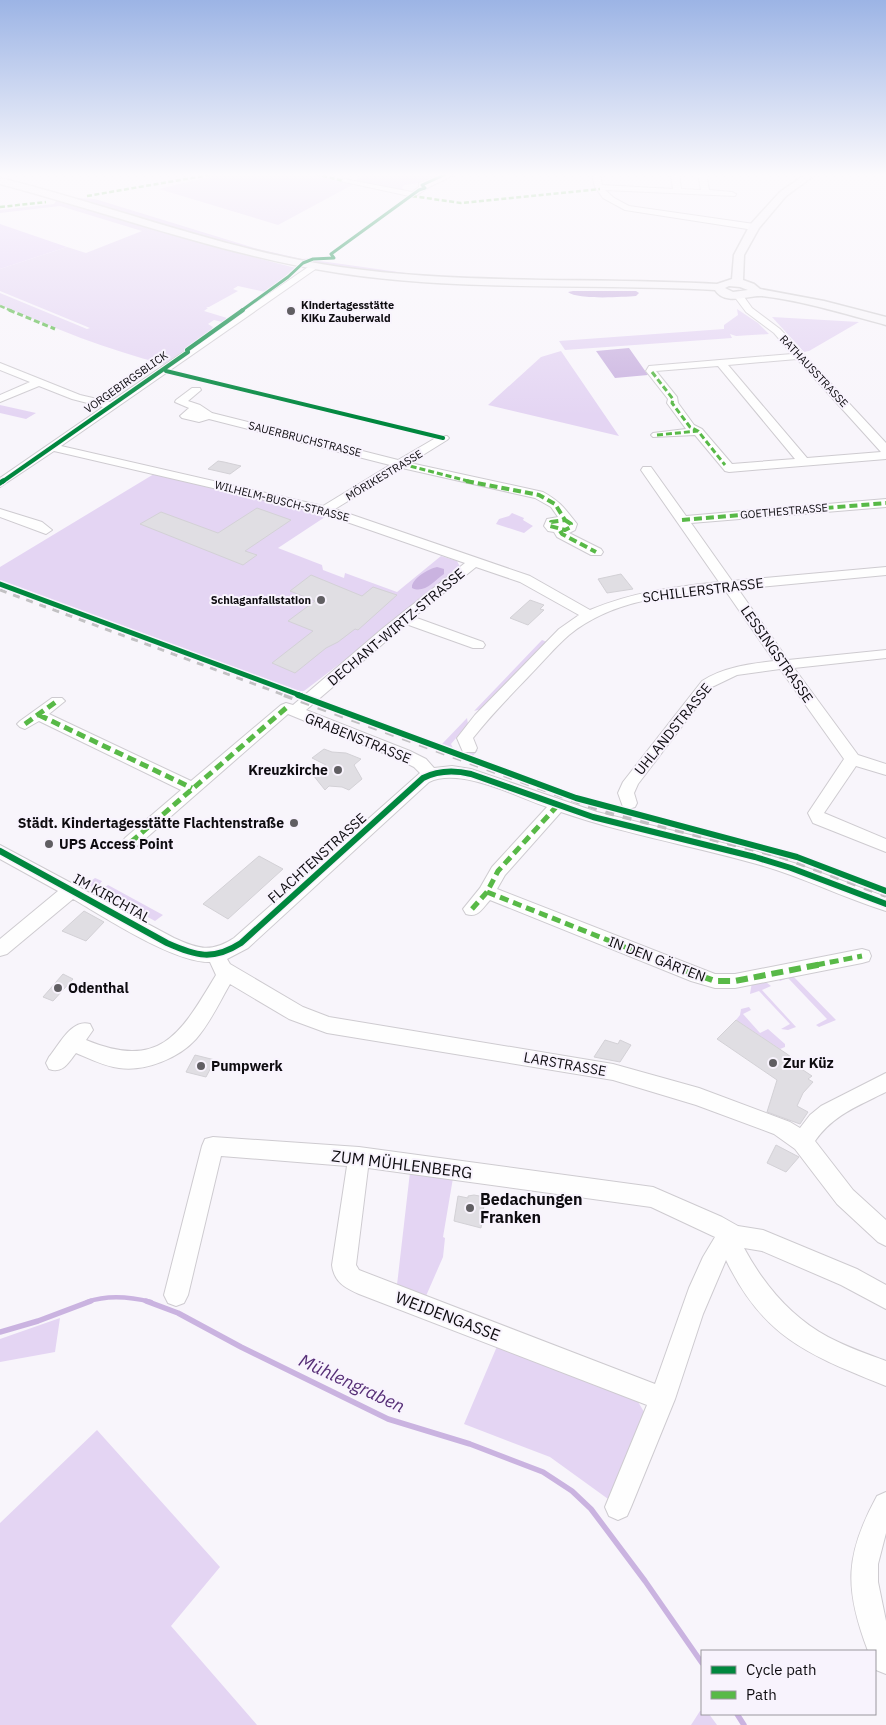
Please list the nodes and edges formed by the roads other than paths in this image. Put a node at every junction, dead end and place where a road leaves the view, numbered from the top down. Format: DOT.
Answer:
graph roads {
  1 [pos="256,254"];
  2 [pos="739,254"];
  3 [pos="314,266"];
  4 [pos="737,283"];
  5 [pos="720,287"];
  6 [pos="754,292"];
  7 [pos="739,296"];
  8 [pos="886,321"];
  9 [pos="800,356"];
  10 [pos="720,362"];
  11 [pos="0,366"];
  12 [pos="39,382"];
  13 [pos="196,390"];
  14 [pos="0,399"];
  15 [pos="110,406"];
  16 [pos="698,431"];
  17 [pos="657,435"];
  18 [pos="443,438"];
  19 [pos="51,447"];
  20 [pos="886,450"];
  21 [pos="886,455"];
  22 [pos="805,462"];
  23 [pos="402,464"];
  24 [pos="647,470"];
  25 [pos="0,483"];
  26 [pos="886,503"];
  27 [pos="325,510"];
  28 [pos="0,513"];
  29 [pos="682,520"];
  30 [pos="46,530"];
  31 [pos="596,552"];
  32 [pos="474,562"];
  33 [pos="886,571"];
  34 [pos="729,585"];
  35 [pos="589,615"];
  36 [pos="405,619"];
  37 [pos="478,645"];
  38 [pos="886,654"];
  39 [pos="783,664"];
  40 [pos="57,701"];
  41 [pos="291,710"];
  42 [pos="38,715"];
  43 [pos="25,724"];
  44 [pos="469,748"];
  45 [pos="852,759"];
  46 [pos="886,770"];
  47 [pos="431,774"];
  48 [pos="192,788"];
  49 [pos="629,803"];
  50 [pos="557,806"];
  51 [pos="131,842"];
  52 [pos="886,846"];
  53 [pos="0,851"];
  54 [pos="72,890"];
  55 [pos="487,892"];
  56 [pos="886,904"];
  57 [pos="472,909"];
  58 [pos="0,949"];
  59 [pos="216,955"];
  60 [pos="862,956"];
  61 [pos="226,973"];
  62 [pos="56,1062"];
  63 [pos="886,1082"];
  64 [pos="802,1142"];
  65 [pos="359,1158"];
  66 [pos="886,1235"];
  67 [pos="731,1237"];
  68 [pos="176,1295"];
  69 [pos="886,1298"];
  70 [pos="886,1374"];
  71 [pos="662,1399"];
  72 [pos="886,1505"];
  73 [pos="618,1507"];
  74 [pos="886,1660"];
  1 -- 3 [label="main road"];
  2 -- 4 [label="main road"];
  3 -- 5 [label="main road"];
  3 -- 15 [label="street, VORGEBIRGSBLICK"];
  4 -- 5 [label="main road"];
  4 -- 6 [label="main road"];
  5 -- 7 [label="main road"];
  6 -- 7 [label="main road"];
  6 -- 8 [label="main road"];
  7 -- 9 [label="street, RATHAUSSTRASSE"];
  9 -- 10 [label="street"];
  9 -- 20 [label="street, RATHAUSSTRASSE"];
  10 -- 16 [label="street"];
  10 -- 22 [label="street"];
  11 -- 12 [label="street"];
  12 -- 14 [label="street"];
  12 -- 15 [label="street"];
  13 -- 23 [label="street, SAUERBRUCHSTRASSE"];
  15 -- 19 [label="street, VORGEBIRGSBLICK"];
  16 -- 17 [label="street"];
  16 -- 22 [label="street"];
  18 -- 23 [label="street, MÖRIKESTRASSE"];
  19 -- 25 [label="street, VORGEBIRGSBLICK"];
  19 -- 27 [label="street, WILHELM-BUSCH-STRASSE"];
  21 -- 22 [label="street"];
  23 -- 27 [label="street, MÖRIKESTRASSE"];
  23 -- 31 [label="street, SAUERBRUCHSTRASSE"];
  24 -- 29 [label="street, LESSINGSTRASSE"];
  26 -- 29 [label="street, GOETHESTRASSE"];
  27 -- 32 [label="street, WILHELM-BUSCH-STRASSE"];
  28 -- 30 [label="street"];
  29 -- 34 [label="street, LESSINGSTRASSE"];
  32 -- 35 [label="street, WILHELM-BUSCH-STRASSE"];
  32 -- 36 [label="street, DECHANT-WIRTZ-STRASSE"];
  33 -- 34 [label="street, SCHILLERSTRASSE"];
  34 -- 35 [label="street, SCHILLERSTRASSE"];
  34 -- 39 [label="street, LESSINGSTRASSE"];
  35 -- 44 [label="street, SCHILLERSTRASSE"];
  36 -- 37 [label="street"];
  36 -- 41 [label="street, DECHANT-WIRTZ-STRASSE"];
  38 -- 39 [label="street, UHLANDSTRASSE"];
  39 -- 45 [label="street, LESSINGSTRASSE"];
  39 -- 49 [label="street, UHLANDSTRASSE"];
  40 -- 42 [label="street"];
  41 -- 47 [label="street, GRABENSTRASSE"];
  41 -- 48 [label="street, DECHANT-WIRTZ-STRASSE"];
  42 -- 43 [label="street"];
  42 -- 48 [label="street"];
  45 -- 46 [label="street"];
  45 -- 52 [label="street"];
  47 -- 50 [label="street"];
  47 -- 59 [label="street, FLACHTENSTRASSE"];
  48 -- 51 [label="street, DECHANT-WIRTZ-STRASSE"];
  50 -- 55 [label="street"];
  50 -- 56 [label="street"];
  53 -- 54 [label="street, IM KIRCHTAL"];
  54 -- 58 [label="street"];
  54 -- 59 [label="street, IM KIRCHTAL"];
  55 -- 57 [label="street"];
  55 -- 60 [label="street, IN DEN GÄRTEN"];
  59 -- 61 [label="street"];
  61 -- 62 [label="street"];
  61 -- 64 [label="street, LARSTRASSE"];
  63 -- 64 [label="street"];
  64 -- 66 [label="street, LARSTRASSE"];
  65 -- 67 [label="street, ZUM MÜHLENBERG"];
  65 -- 68 [label="street, ZUM MÜHLENBERG"];
  65 -- 71 [label="street, WEIDENGASSE"];
  67 -- 69 [label="street, ZUM MÜHLENBERG"];
  67 -- 70 [label="street"];
  67 -- 71 [label="street"];
  71 -- 73 [label="street"];
  72 -- 74 [label="street"];
}
